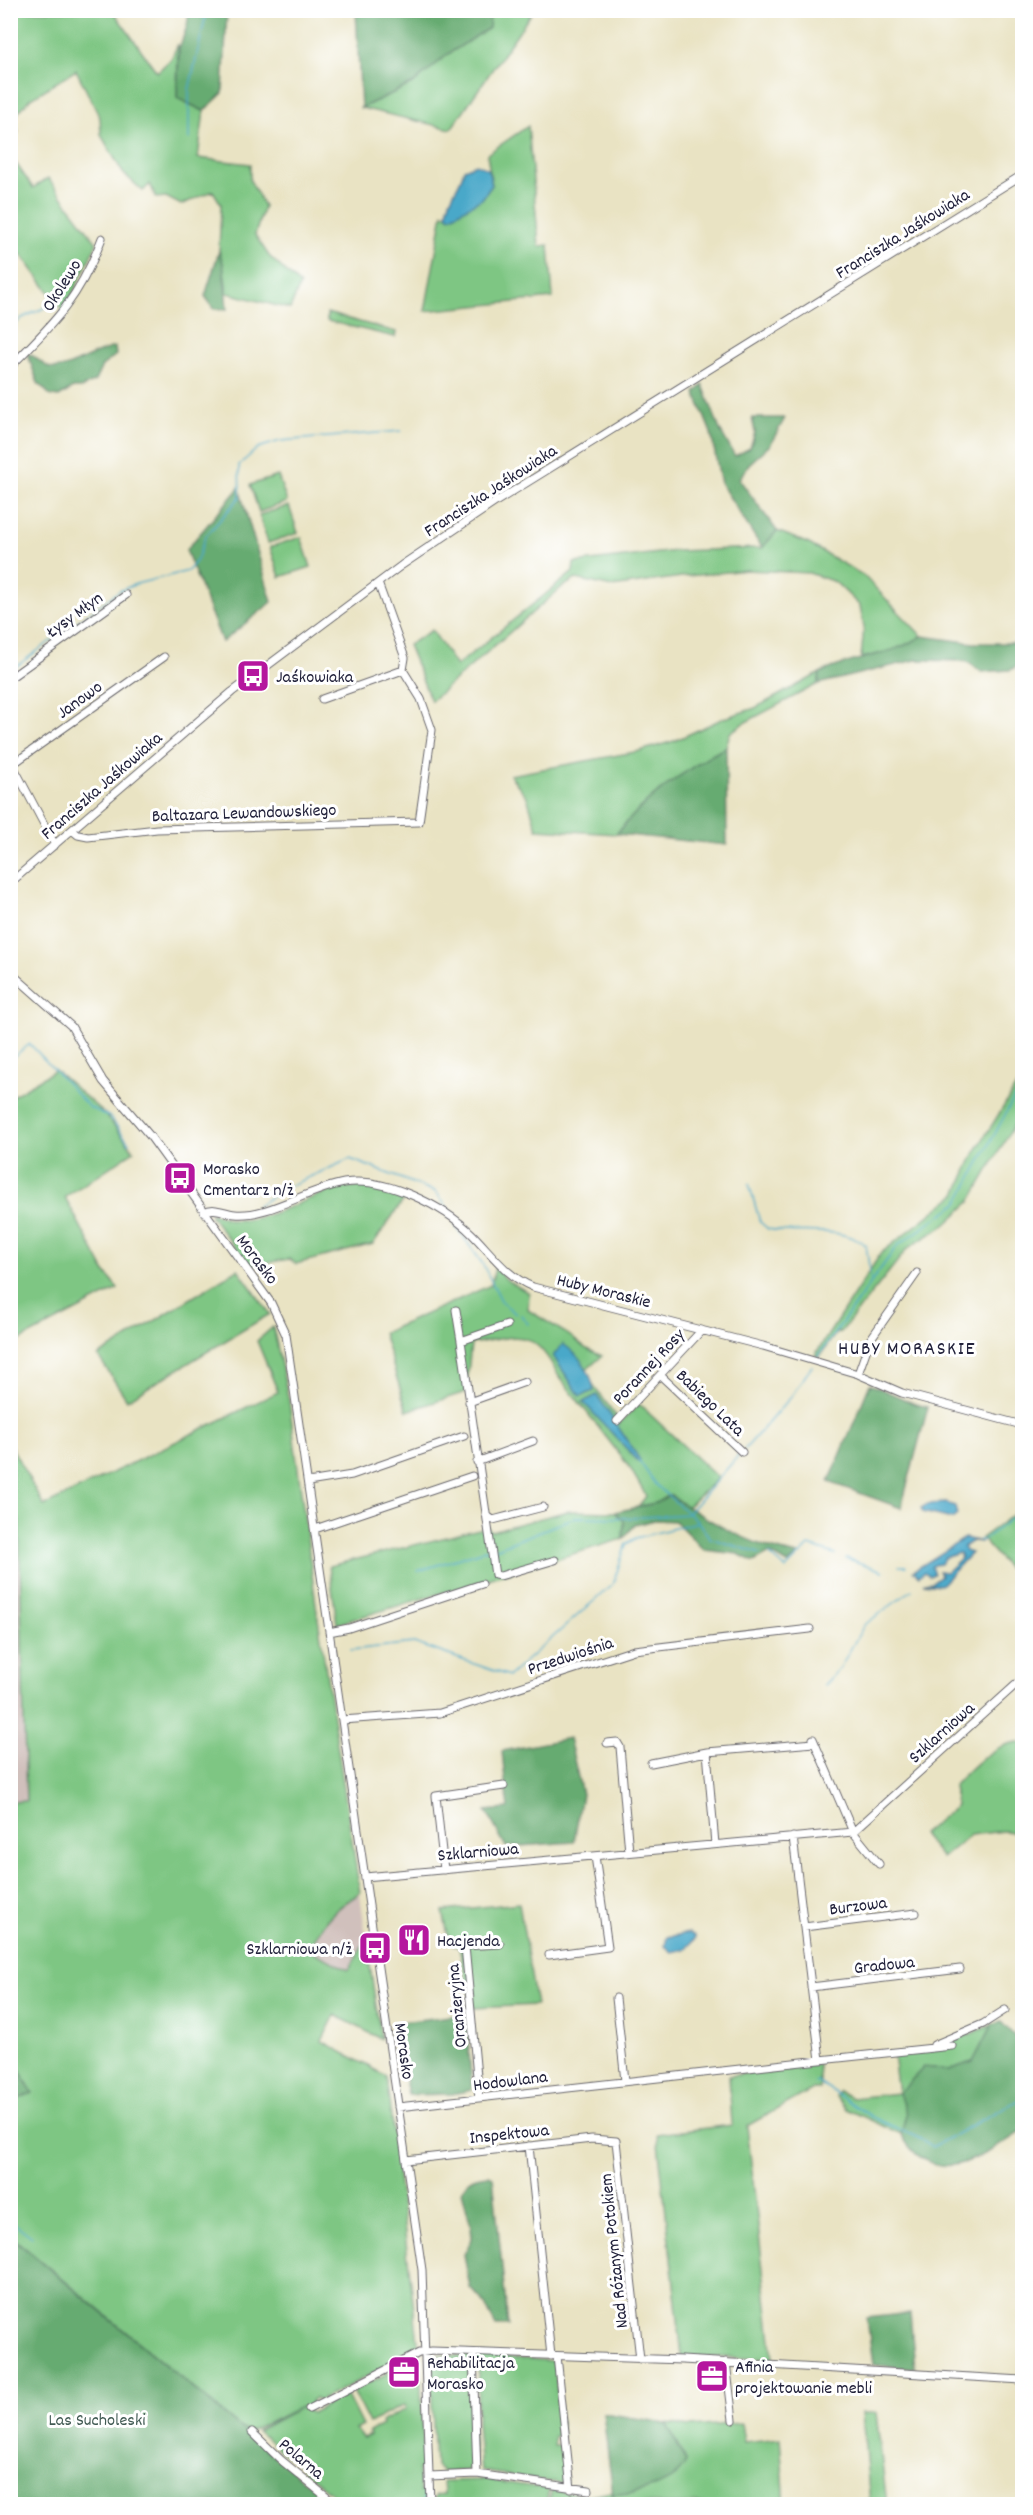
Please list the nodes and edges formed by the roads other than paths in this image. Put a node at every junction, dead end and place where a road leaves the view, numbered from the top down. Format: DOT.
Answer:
graph roads {
  1 [pos="1023,175"];
  2 [pos="102,238"];
  3 [pos="10,367"];
  4 [pos="378,583"];
  5 [pos="126,596"];
  6 [pos="164,657"];
  7 [pos="403,670"];
  8 [pos="10,678"];
  9 [pos="322,699"];
  10 [pos="11,763"];
  11 [pos="72,831"];
  12 [pos="55,846"];
  13 [pos="10,883"];
  14 [pos="10,972"];
  15 [pos="204,1212"];
  16 [pos="917,1273"];
  17 [pos="456,1310"];
  18 [pos="507,1325"];
  19 [pos="701,1331"];
  20 [pos="461,1341"];
  21 [pos="858,1374"];
  22 [pos="660,1375"];
  23 [pos="525,1382"];
  24 [pos="469,1402"];
  25 [pos="617,1421"];
  26 [pos="1023,1425"];
  27 [pos="464,1436"];
  28 [pos="533,1442"];
  29 [pos="742,1452"];
  30 [pos="477,1462"];
  31 [pos="472,1476"];
  32 [pos="308,1482"];
  33 [pos="543,1508"];
  34 [pos="486,1515"];
  35 [pos="315,1529"];
  36 [pos="555,1560"];
  37 [pos="482,1584"];
  38 [pos="810,1629"];
  39 [pos="329,1632"];
  40 [pos="1023,1679"];
  41 [pos="342,1719"];
  42 [pos="607,1743"];
  43 [pos="707,1752"];
  44 [pos="651,1763"];
  45 [pos="504,1786"];
  46 [pos="853,1832"];
  47 [pos="793,1837"];
  48 [pos="715,1844"];
  49 [pos="629,1852"];
  50 [pos="595,1856"];
  51 [pos="879,1864"];
  52 [pos="444,1870"];
  53 [pos="364,1877"];
  54 [pos="916,1913"];
  55 [pos="804,1927"];
  56 [pos="500,1944"];
  57 [pos="549,1955"];
  58 [pos="960,1969"];
  59 [pos="811,1987"];
  60 [pos="616,1998"];
  61 [pos="1005,2010"];
  62 [pos="952,2046"];
  63 [pos="929,2048"];
  64 [pos="820,2060"];
  65 [pos="625,2081"];
  66 [pos="479,2098"];
  67 [pos="398,2108"];
  68 [pos="616,2141"];
  69 [pos="529,2145"];
  70 [pos="406,2160"];
  71 [pos="425,2351"];
  72 [pos="473,2353"];
  73 [pos="554,2356"];
  74 [pos="640,2358"];
  75 [pos="726,2362"];
  76 [pos="1023,2380"];
  77 [pos="309,2409"];
  78 [pos="733,2420"];
  79 [pos="252,2432"];
  80 [pos="477,2474"];
  81 [pos="429,2476"];
  82 [pos="571,2488"];
  83 [pos="589,2490"];
  84 [pos="335,2505"];
  85 [pos="430,2505"];
  1 -- 4 [label="street, Franciszka Jaśkowiaka"];
  2 -- 3 [label="street, Okolewo"];
  4 -- 7 [label="street"];
  4 -- 11 [label="street, Franciszka Jaśkowiaka"];
  5 -- 8 [label="street, Łysy Młyn"];
  6 -- 10 [label="street, Janowo"];
  7 -- 9 [label="street"];
  7 -- 11 [label="street, Baltazara Lewandowskiego"];
  10 -- 12 [label="street"];
  11 -- 12 [label="street, Franciszka Jaśkowiaka"];
  12 -- 13 [label="street, Franciszka Jaśkowiaka"];
  14 -- 15 [label="street, Morasko"];
  15 -- 19 [label="street, Huby Moraskie"];
  15 -- 32 [label="street, Morasko"];
  16 -- 21 [label="street"];
  17 -- 20 [label="street"];
  18 -- 20 [label="street"];
  19 -- 21 [label="street, Huby Moraskie"];
  19 -- 22 [label="street, Porannej Rosy"];
  20 -- 24 [label="street"];
  21 -- 26 [label="street, Huby Moraskie"];
  22 -- 25 [label="street, Porannej Rosy"];
  22 -- 29 [label="street, Babiego Lata"];
  23 -- 24 [label="street"];
  24 -- 30 [label="street"];
  27 -- 32 [label="street"];
  28 -- 30 [label="street"];
  30 -- 34 [label="street"];
  31 -- 35 [label="street"];
  32 -- 35 [label="street, Morasko"];
  33 -- 34 [label="street"];
  34 -- 36 [label="street"];
  35 -- 39 [label="street, Morasko"];
  37 -- 39 [label="street"];
  38 -- 41 [label="street, Przedwiośnia"];
  39 -- 41 [label="street, Morasko"];
  40 -- 46 [label="street, Szklarniowa"];
  41 -- 53 [label="street, Morasko"];
  42 -- 49 [label="street"];
  43 -- 44 [label="street"];
  43 -- 46 [label="street"];
  43 -- 48 [label="street"];
  45 -- 52 [label="street"];
  46 -- 47 [label="street, Szklarniowa"];
  46 -- 51 [label="street"];
  47 -- 48 [label="street, Szklarniowa"];
  47 -- 55 [label="street"];
  48 -- 49 [label="street, Szklarniowa"];
  49 -- 50 [label="street, Szklarniowa"];
  50 -- 52 [label="street, Szklarniowa"];
  50 -- 57 [label="street"];
  52 -- 53 [label="street, Szklarniowa"];
  53 -- 67 [label="street, Morasko"];
  54 -- 55 [label="street, Burzowa"];
  55 -- 59 [label="street"];
  56 -- 66 [label="street, Oranżeryjna"];
  58 -- 59 [label="street, Gradowa"];
  59 -- 64 [label="street"];
  60 -- 65 [label="street"];
  61 -- 63 [label="street, Hodowlana"];
  62 -- 63 [label="street, Hodowlana"];
  63 -- 64 [label="street, Hodowlana"];
  64 -- 65 [label="street, Hodowlana"];
  65 -- 66 [label="street, Hodowlana"];
  66 -- 67 [label="street, Hodowlana"];
  67 -- 70 [label="street, Morasko"];
  68 -- 69 [label="street, Inspektowa"];
  68 -- 74 [label="street, Nad Różanym Potokiem"];
  69 -- 70 [label="street, Inspektowa"];
  69 -- 73 [label="street"];
  70 -- 71 [label="street, Morasko"];
  71 -- 72 [label="street"];
  71 -- 77 [label="street"];
  71 -- 81 [label="street, Morasko"];
  72 -- 73 [label="street"];
  72 -- 80 [label="street"];
  73 -- 74 [label="street"];
  73 -- 82 [label="street"];
  74 -- 75 [label="street"];
  75 -- 76 [label="street"];
  75 -- 78 [label="street"];
  79 -- 84 [label="street, Polarna"];
  80 -- 81 [label="street"];
  80 -- 82 [label="street"];
  81 -- 85 [label="street, Morasko"];
  82 -- 83 [label="street"];
}
